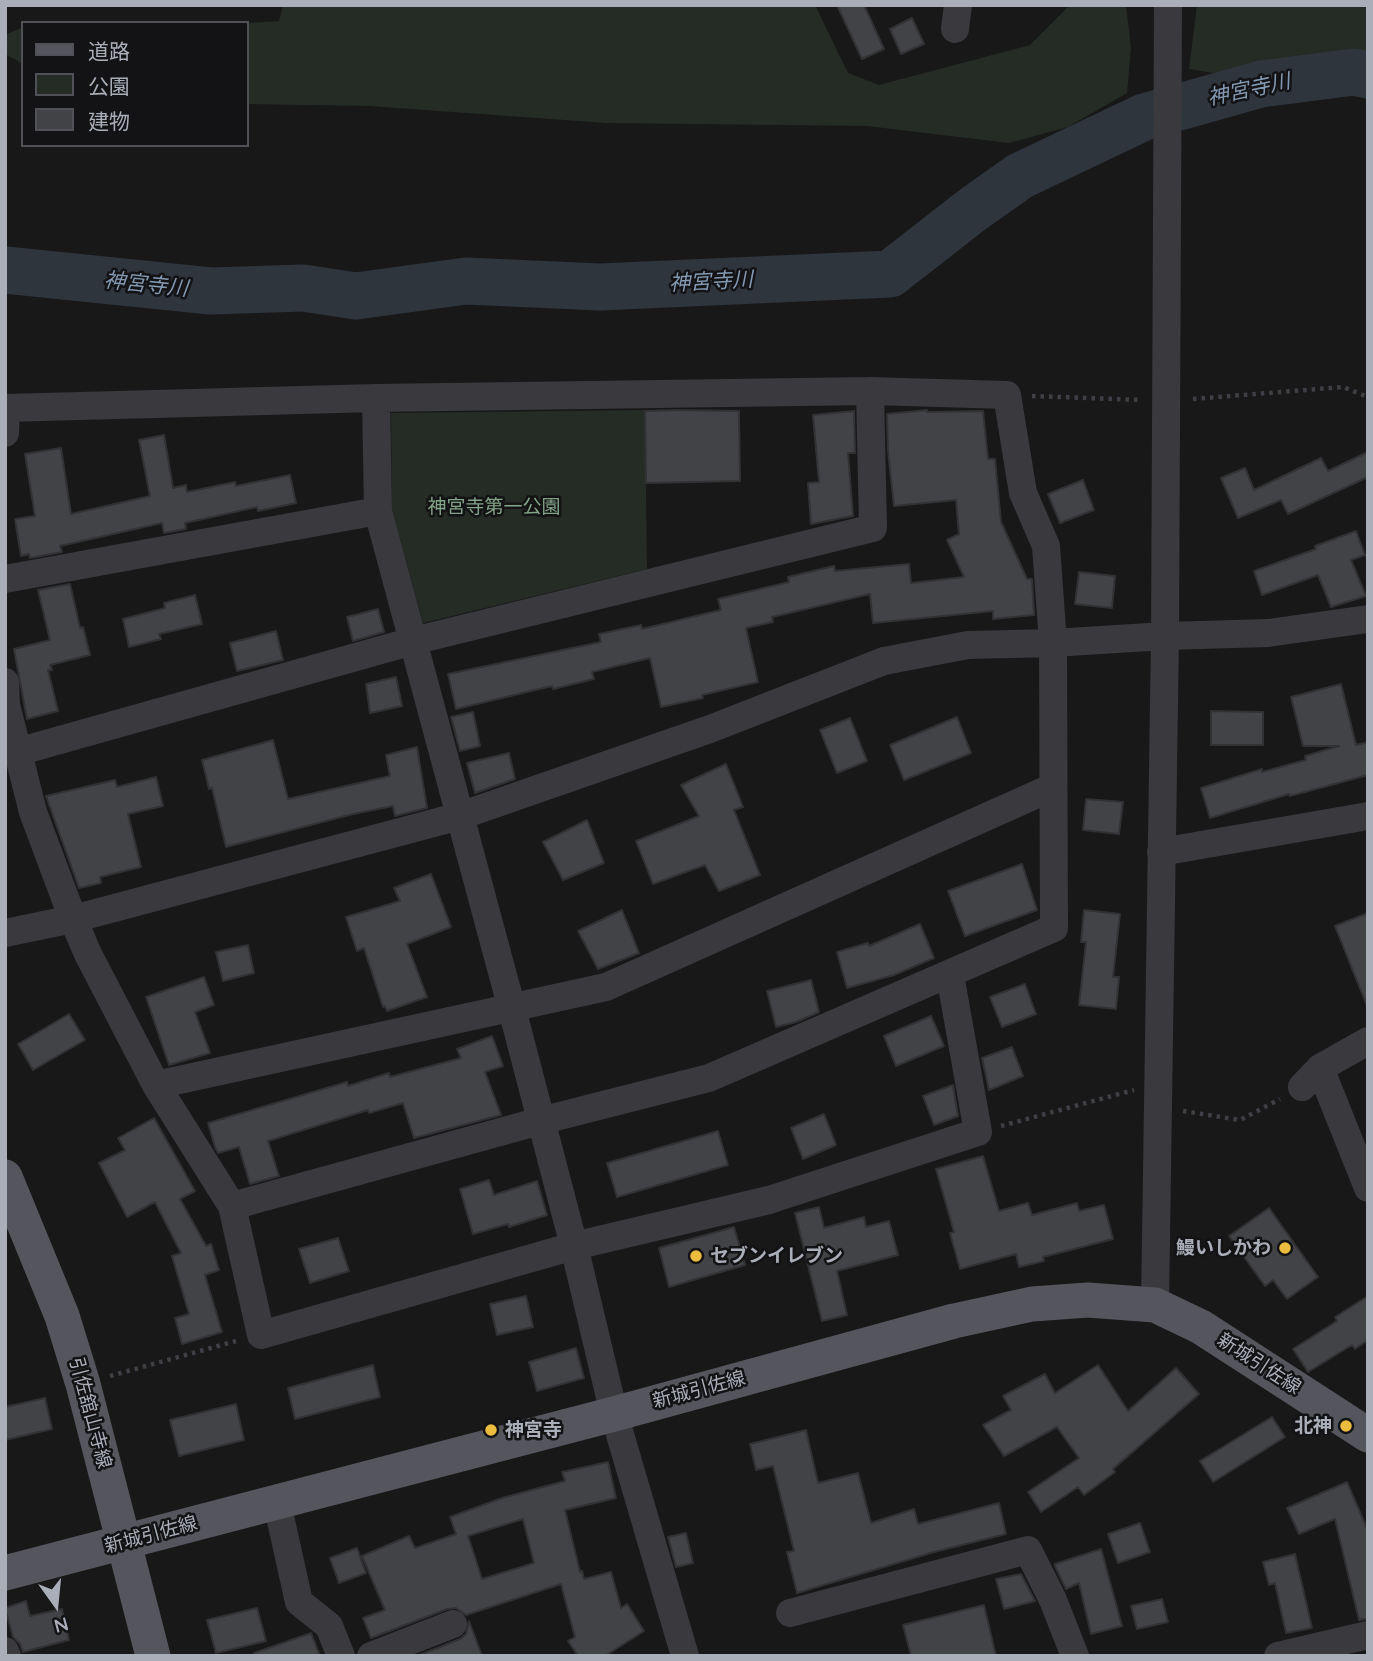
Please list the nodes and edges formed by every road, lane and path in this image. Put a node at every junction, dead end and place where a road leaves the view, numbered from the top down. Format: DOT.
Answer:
graph roads {
  1 [pos="1168,5"];
  2 [pos="870,391"];
  3 [pos="376,398"];
  4 [pos="5,433"];
  5 [pos="378,511"];
  6 [pos="5,579"];
  7 [pos="1368,619"];
  8 [pos="1165,636"];
  9 [pos="413,641"];
  10 [pos="1053,643"];
  11 [pos="5,682"];
  12 [pos="17,752"];
  13 [pos="1053,787"];
  14 [pos="460,816"];
  15 [pos="1368,816"];
  16 [pos="1161,852"];
  17 [pos="73,919"];
  18 [pos="5,933"];
  19 [pos="950,975"];
  20 [pos="512,1009"];
  21 [pos="1368,1041"];
  22 [pos="1311,1078"];
  23 [pos="156,1085"];
  24 [pos="1158,1095"];
  25 [pos="540,1121"];
  26 [pos="978,1132"];
  27 [pos="5,1177"];
  28 [pos="1368,1188"];
  29 [pos="232,1206"];
  30 [pos="14,1224"];
  31 [pos="574,1246"];
  32 [pos="1155,1305"];
  33 [pos="261,1335"];
  34 [pos="83,1384"];
  35 [pos="614,1413"];
  36 [pos="1368,1435"];
  37 [pos="277,1503"];
  38 [pos="124,1542"];
  39 [pos="5,1573"];
  40 [pos="790,1613"];
  41 [pos="453,1624"];
  42 [pos="1368,1635"];
  43 [pos="153,1656"];
  44 [pos="341,1656"];
  45 [pos="371,1656"];
  46 [pos="685,1656"];
  47 [pos="1075,1656"];
  48 [pos="1278,1656"];
  1 -- 8 [label="street"];
  2 -- 3 [label="street"];
  2 -- 9 [label="street"];
  2 -- 10 [label="street"];
  3 -- 4 [label="street"];
  3 -- 5 [label="street"];
  5 -- 6 [label="street"];
  5 -- 9 [label="street"];
  7 -- 8 [label="street"];
  8 -- 10 [label="street"];
  8 -- 16 [label="street"];
  9 -- 12 [label="street"];
  9 -- 14 [label="street"];
  10 -- 13 [label="street"];
  10 -- 14 [label="street"];
  11 -- 12 [label="street"];
  12 -- 17 [label="street"];
  13 -- 19 [label="street"];
  13 -- 20 [label="street"];
  14 -- 17 [label="street"];
  14 -- 20 [label="street"];
  15 -- 16 [label="street"];
  16 -- 24 [label="street"];
  17 -- 18 [label="street"];
  17 -- 23 [label="street"];
  19 -- 25 [label="street"];
  19 -- 26 [label="street"];
  20 -- 23 [label="street"];
  20 -- 25 [label="street"];
  21 -- 22 [label="street"];
  22 -- 24 [label="path"];
  22 -- 28 [label="street"];
  23 -- 29 [label="street"];
  24 -- 26 [label="path"];
  24 -- 32 [label="street"];
  25 -- 29 [label="street"];
  25 -- 31 [label="street"];
  26 -- 31 [label="street"];
  27 -- 30 [label="main road, 引佐舘山寺線"];
  29 -- 33 [label="street"];
  30 -- 34 [label="main road, 引佐舘山寺線"];
  31 -- 33 [label="street"];
  31 -- 35 [label="street"];
  32 -- 35 [label="main road, 新城引佐線"];
  32 -- 36 [label="main road, 新城引佐線"];
  33 -- 34 [label="path"];
  34 -- 38 [label="main road, 引佐舘山寺線"];
  35 -- 37 [label="main road, 新城引佐線"];
  35 -- 46 [label="street"];
  37 -- 38 [label="main road, 新城引佐線"];
  37 -- 44 [label="street"];
  38 -- 39 [label="main road, 新城引佐線"];
  38 -- 43 [label="main road, 引佐舘山寺線"];
  40 -- 47 [label="street"];
  41 -- 45 [label="street"];
  42 -- 48 [label="street"];
}
